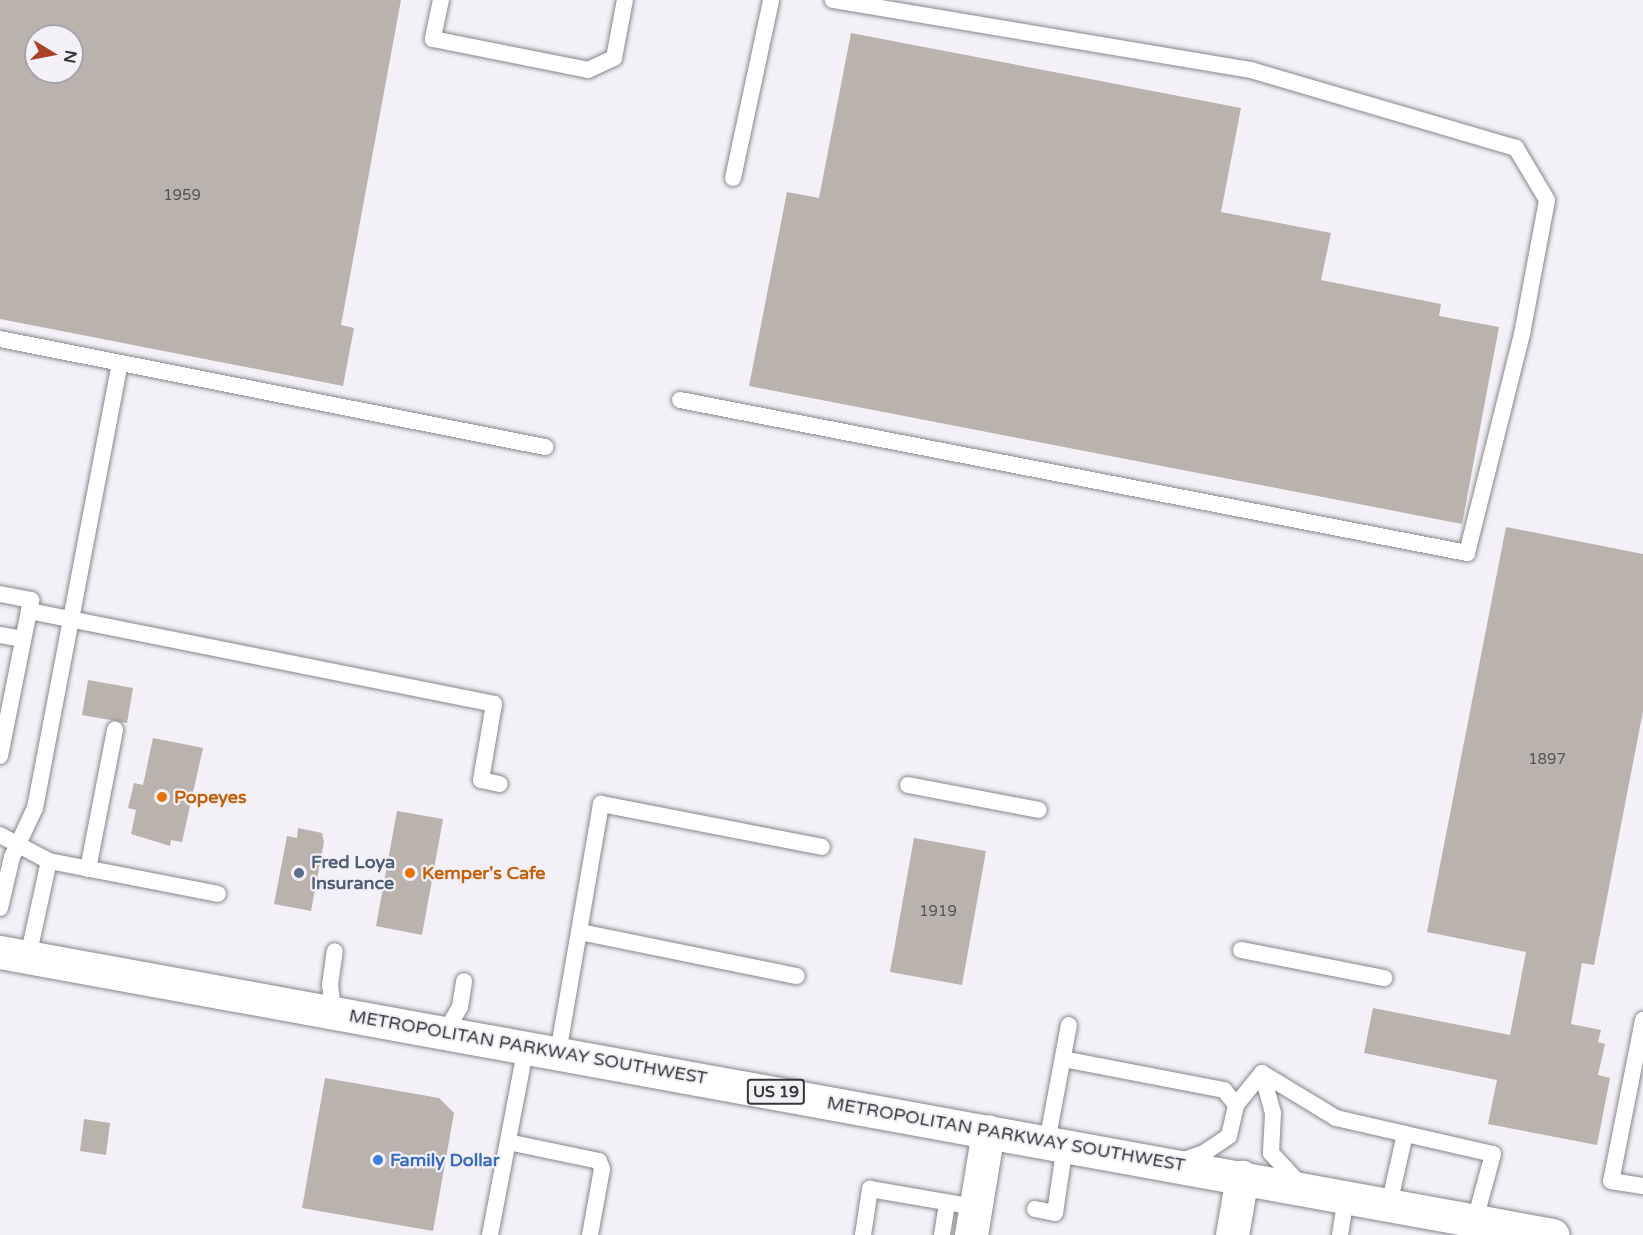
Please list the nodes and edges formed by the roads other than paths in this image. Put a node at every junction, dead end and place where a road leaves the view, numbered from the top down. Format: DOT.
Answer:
graph roads {
  1 [pos="441,0"];
  2 [pos="625,0"];
  3 [pos="771,0"];
  4 [pos="833,0"];
  5 [pos="733,178"];
  6 [pos="0,339"];
  7 [pos="120,363"];
  8 [pos="680,400"];
  9 [pos="545,447"];
  10 [pos="0,594"];
  11 [pos="29,610"];
  12 [pos="69,619"];
  13 [pos="0,635"];
  14 [pos="23,639"];
  15 [pos="115,730"];
  16 [pos="0,756"];
  17 [pos="500,784"];
  18 [pos="908,785"];
  19 [pos="1039,810"];
  20 [pos="0,835"];
  21 [pos="20,843"];
  22 [pos="822,847"];
  23 [pos="49,861"];
  24 [pos="88,869"];
  25 [pos="218,894"];
  26 [pos="0,908"];
  27 [pos="580,932"];
  28 [pos="1241,950"];
  29 [pos="335,951"];
  30 [pos="14,954"];
  31 [pos="797,976"];
  32 [pos="1384,978"];
  33 [pos="464,981"];
  34 [pos="333,1012"];
  35 [pos="1643,1020"];
  36 [pos="1069,1025"];
  37 [pos="445,1032"];
  38 [pos="542,1050"];
  39 [pos="1063,1059"];
  40 [pos="1262,1073"];
  41 [pos="1236,1105"];
  42 [pos="988,1131"];
  43 [pos="1405,1134"];
  44 [pos="508,1142"];
  45 [pos="1056,1143"];
  46 [pos="1165,1163"];
  47 [pos="1242,1177"];
  48 [pos="1643,1186"];
  49 [pos="1309,1190"];
  50 [pos="1346,1197"];
  51 [pos="1389,1205"];
  52 [pos="1035,1209"];
  53 [pos="964,1215"];
  54 [pos="1473,1228"];
  55 [pos="490,1235"];
  56 [pos="590,1235"];
  57 [pos="863,1235"];
  58 [pos="942,1235"];
  59 [pos="1232,1235"];
  60 [pos="1340,1235"];
  61 [pos="1552,1235"];
  1 -- 2 [label="lane"];
  3 -- 5 [label="lane"];
  4 -- 8 [label="lane"];
  6 -- 7 [label="lane"];
  7 -- 9 [label="lane"];
  7 -- 12 [label="lane"];
  10 -- 11 [label="lane"];
  11 -- 12 [label="lane"];
  11 -- 14 [label="lane"];
  12 -- 17 [label="lane"];
  12 -- 21 [label="lane"];
  13 -- 14 [label="lane"];
  14 -- 16 [label="lane"];
  15 -- 24 [label="lane"];
  18 -- 19 [label="lane"];
  20 -- 21 [label="lane"];
  21 -- 23 [label="lane"];
  21 -- 26 [label="lane"];
  22 -- 27 [label="lane"];
  23 -- 24 [label="lane"];
  23 -- 30 [label="lane"];
  24 -- 25 [label="lane"];
  27 -- 31 [label="lane"];
  27 -- 38 [label="lane"];
  28 -- 32 [label="lane"];
  29 -- 34 [label="lane"];
  30 -- 34 [label="main road, METROPOLITAN PARKWAY SOUTHWEST / US 19"];
  33 -- 37 [label="lane"];
  34 -- 37 [label="main road, METROPOLITAN PARKWAY SOUTHWEST / US 19"];
  35 -- 48 [label="lane"];
  36 -- 39 [label="lane"];
  37 -- 38 [label="main road, METROPOLITAN PARKWAY SOUTHWEST / US 19"];
  38 -- 42 [label="main road, METROPOLITAN PARKWAY SOUTHWEST / US 19"];
  38 -- 44 [label="lane"];
  39 -- 41 [label="lane"];
  39 -- 45 [label="lane"];
  40 -- 41 [label="lane"];
  40 -- 43 [label="lane"];
  40 -- 49 [label="lane"];
  41 -- 46 [label="lane"];
  42 -- 45 [label="main road, METROPOLITAN PARKWAY SOUTHWEST / US 19"];
  42 -- 53 [label="main road"];
  43 -- 51 [label="lane"];
  43 -- 54 [label="lane"];
  44 -- 55 [label="lane"];
  44 -- 56 [label="lane"];
  45 -- 46 [label="main road, METROPOLITAN PARKWAY SOUTHWEST / US 19"];
  45 -- 52 [label="lane"];
  46 -- 47 [label="main road, METROPOLITAN PARKWAY SOUTHWEST / US 19"];
  47 -- 49 [label="main road, METROPOLITAN PARKWAY SOUTHWEST / US 19"];
  47 -- 59 [label="main road"];
  49 -- 50 [label="main road, METROPOLITAN PARKWAY SOUTHWEST / US 19"];
  50 -- 51 [label="main road, METROPOLITAN PARKWAY SOUTHWEST / US 19"];
  50 -- 60 [label="lane"];
  51 -- 54 [label="main road, METROPOLITAN PARKWAY SOUTHWEST / US 19"];
  53 -- 57 [label="lane"];
  53 -- 58 [label="lane"];
  54 -- 61 [label="main road, METROPOLITAN PARKWAY SOUTHWEST / US 19"];
}
